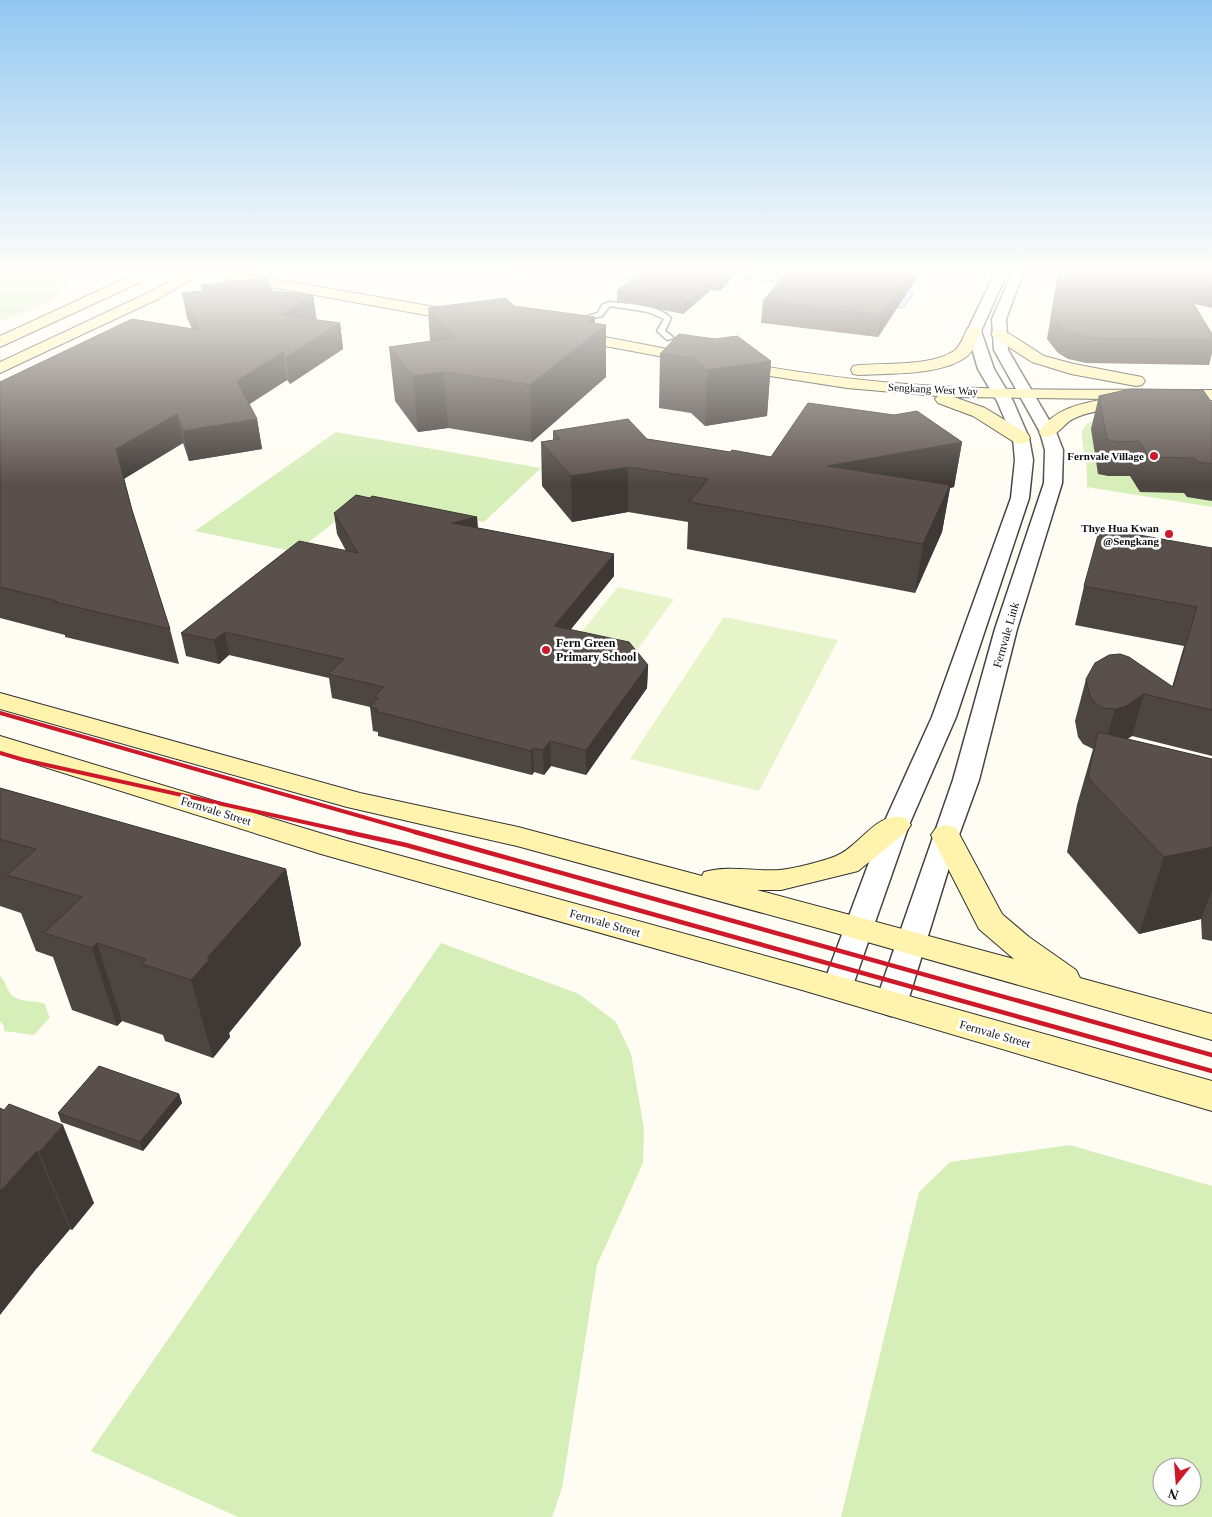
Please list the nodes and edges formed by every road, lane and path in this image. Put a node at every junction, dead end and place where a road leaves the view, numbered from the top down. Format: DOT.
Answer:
graph roads {
  1 [pos="52,344"];
  2 [pos="648,344"];
  3 [pos="699,344"];
  4 [pos="966,344"];
  5 [pos="977,344"];
  6 [pos="1000,344"];
  7 [pos="1014,344"];
  8 [pos="0,368"];
  9 [pos="859,370"];
  10 [pos="991,377"];
  11 [pos="1140,381"];
  12 [pos="1212,382"];
  13 [pos="1019,385"];
  14 [pos="894,388"];
  15 [pos="1000,392"];
  16 [pos="1154,394"];
  17 [pos="1212,395"];
  18 [pos="1048,432"];
  19 [pos="1021,438"];
  20 [pos="0,701"];
  21 [pos="0,744"];
  22 [pos="896,825"];
  23 [pos="946,835"];
  24 [pos="668,878"];
  25 [pos="858,928"];
  26 [pos="910,943"];
  27 [pos="837,988"];
  28 [pos="1078,990"];
  29 [pos="891,1004"];
  30 [pos="1212,1027"];
  31 [pos="1212,1096"];
  1 -- 8 [label="main road"];
  2 -- 14 [label="main road, Sengkang West Way"];
  3 -- 9 [label="main road, Sengkang West Way"];
  4 -- 9 [label="main road"];
  5 -- 10 [label="street"];
  6 -- 13 [label="street, Fernvale Link"];
  7 -- 11 [label="main road"];
  9 -- 10 [label="main road, Sengkang West Way"];
  10 -- 13 [label="main road, Sengkang West Way"];
  10 -- 15 [label="street"];
  11 -- 12 [label="main road, Sengkang West Way"];
  11 -- 13 [label="main road, Sengkang West Way"];
  13 -- 15 [label="main road, Sengkang West Way"];
  13 -- 16 [label="main road, Sengkang West Way"];
  13 -- 18 [label="street, Fernvale Link"];
  14 -- 15 [label="main road, Sengkang West Way"];
  14 -- 19 [label="main road"];
  15 -- 19 [label="street"];
  16 -- 17 [label="main road, Sengkang West Way"];
  16 -- 18 [label="main road"];
  18 -- 23 [label="street, Fernvale Link"];
  19 -- 22 [label="street"];
  20 -- 24 [label="main road"];
  21 -- 27 [label="main road, Fernvale Street"];
  22 -- 24 [label="main road"];
  22 -- 25 [label="street"];
  23 -- 26 [label="street, Fernvale Link"];
  23 -- 28 [label="main road"];
  24 -- 25 [label="main road"];
  25 -- 26 [label="main road"];
  25 -- 27 [label="street"];
  26 -- 28 [label="main road"];
  26 -- 29 [label="street, Fernvale Link"];
  27 -- 29 [label="main road, Fernvale Street"];
  28 -- 30 [label="main road"];
  29 -- 31 [label="main road, Fernvale Street"];
}
